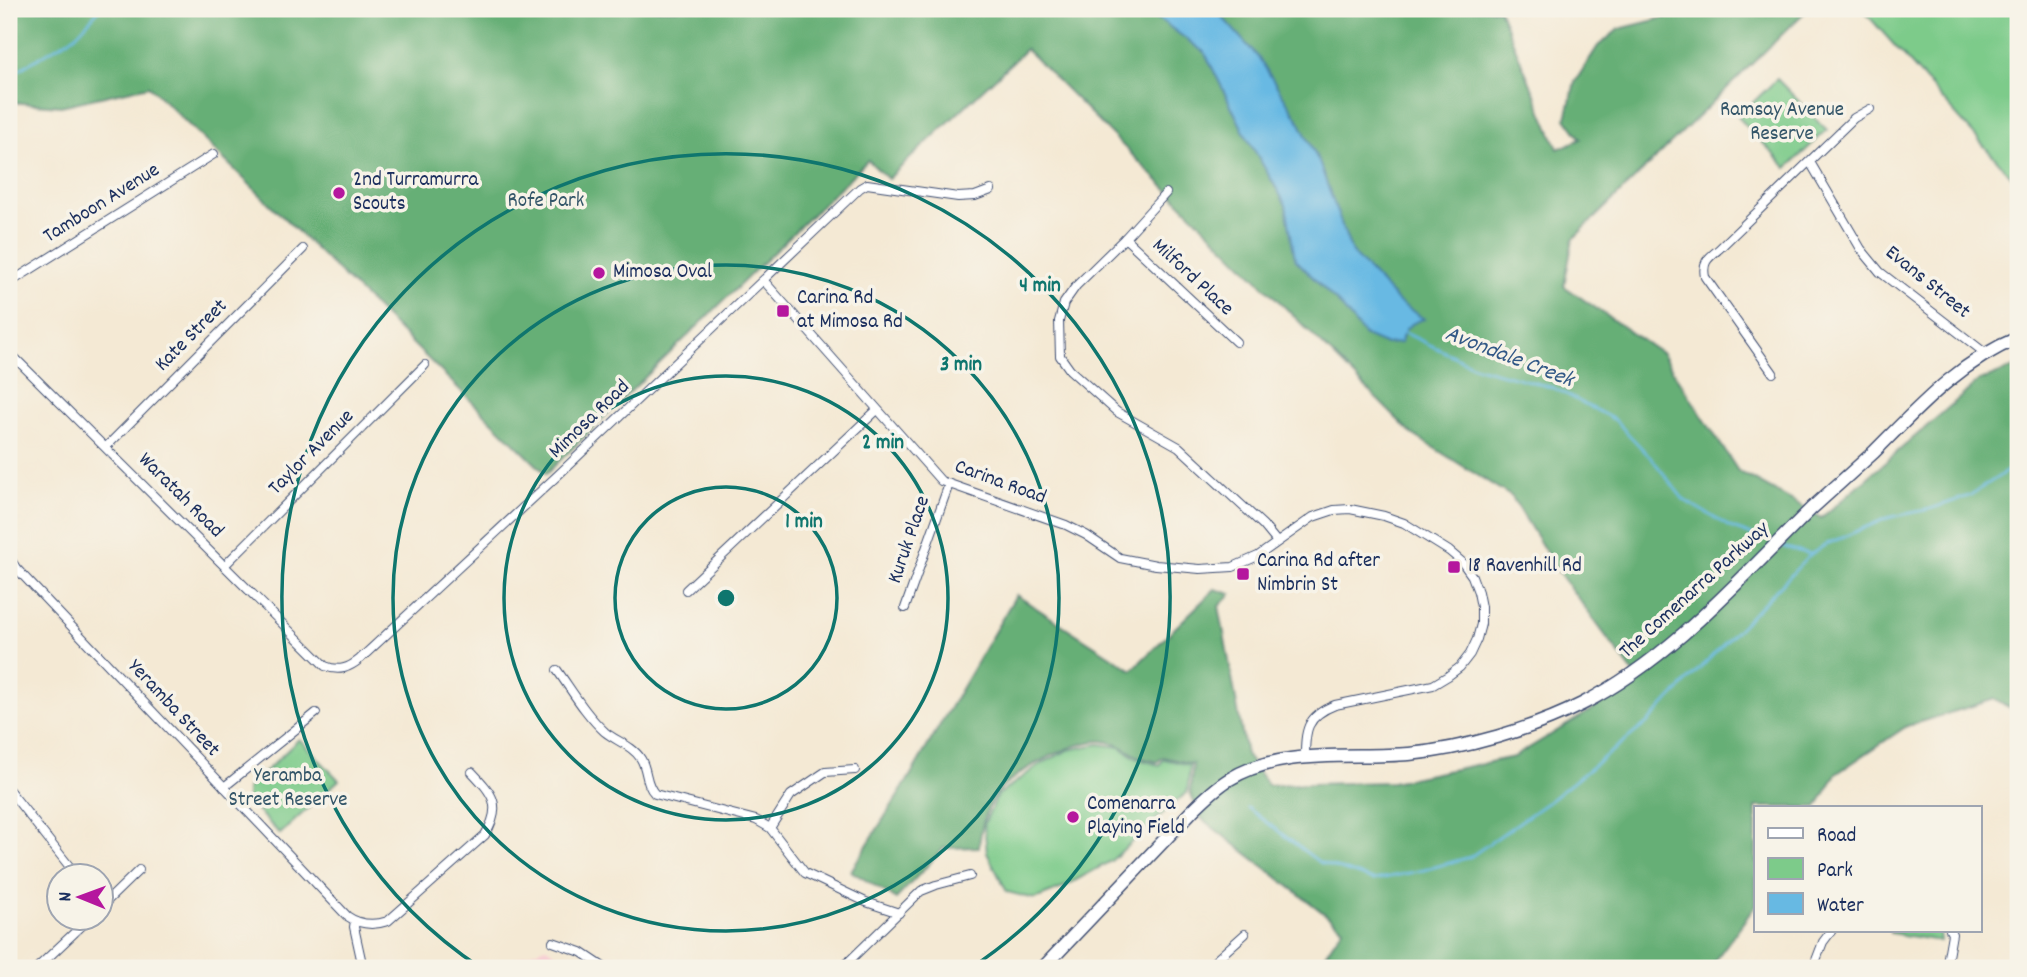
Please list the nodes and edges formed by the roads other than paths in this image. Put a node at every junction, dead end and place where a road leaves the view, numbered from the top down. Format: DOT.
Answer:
graph roads {
  1 [pos="1870,109"];
  2 [pos="214,154"];
  3 [pos="1810,162"];
  4 [pos="991,190"];
  5 [pos="1166,193"];
  6 [pos="1125,238"];
  7 [pos="303,249"];
  8 [pos="764,281"];
  9 [pos="9,283"];
  10 [pos="2018,338"];
  11 [pos="1236,342"];
  12 [pos="9,352"];
  13 [pos="1985,353"];
  14 [pos="425,365"];
  15 [pos="1773,373"];
  16 [pos="877,410"];
  17 [pos="106,447"];
  18 [pos="948,484"];
  19 [pos="1277,542"];
  20 [pos="9,557"];
  21 [pos="225,565"];
  22 [pos="685,590"];
  23 [pos="905,608"];
  24 [pos="325,666"];
  25 [pos="557,670"];
  26 [pos="316,713"];
  27 [pos="1305,758"];
  28 [pos="855,769"];
  29 [pos="472,772"];
  30 [pos="224,787"];
  31 [pos="9,790"];
  32 [pos="770,828"];
  33 [pos="66,862"];
  34 [pos="139,870"];
  35 [pos="970,876"];
  36 [pos="116,892"];
  37 [pos="899,913"];
  38 [pos="355,921"];
  39 [pos="75,932"];
  40 [pos="1830,932"];
  41 [pos="1951,932"];
  42 [pos="1245,934"];
  43 [pos="554,942"];
  44 [pos="37,968"];
  45 [pos="362,968"];
  46 [pos="604,968"];
  47 [pos="842,968"];
  48 [pos="1043,968"];
  49 [pos="1207,968"];
  50 [pos="1813,968"];
  51 [pos="1946,968"];
  1 -- 3 [label="street"];
  2 -- 9 [label="street, Tamboon Avenue"];
  3 -- 13 [label="street, Evans Street"];
  3 -- 15 [label="street"];
  4 -- 8 [label="street, Mimosa Road"];
  5 -- 6 [label="street"];
  6 -- 11 [label="street, Milford Place"];
  6 -- 19 [label="street"];
  7 -- 17 [label="street, Kate Street"];
  8 -- 16 [label="street, Carina Road"];
  8 -- 24 [label="street, Mimosa Road"];
  10 -- 13 [label="main road, The Comenarra Parkway"];
  12 -- 17 [label="street, Waratah Road"];
  13 -- 27 [label="main road, The Comenarra Parkway"];
  14 -- 21 [label="street, Taylor Avenue"];
  16 -- 18 [label="street, Carina Road"];
  16 -- 22 [label="street"];
  17 -- 21 [label="street, Waratah Road"];
  18 -- 19 [label="street, Carina Road"];
  18 -- 23 [label="street, Kuruk Place"];
  19 -- 27 [label="street"];
  20 -- 30 [label="street, Yeramba Street"];
  21 -- 24 [label="street, Waratah Road"];
  25 -- 32 [label="street"];
  26 -- 30 [label="street"];
  27 -- 48 [label="main road, The Comenarra Parkway"];
  28 -- 32 [label="street"];
  29 -- 38 [label="street"];
  30 -- 38 [label="street, Yeramba Street"];
  31 -- 33 [label="street"];
  32 -- 37 [label="street"];
  34 -- 36 [label="street"];
  35 -- 37 [label="street"];
  37 -- 47 [label="street"];
  38 -- 45 [label="street"];
  39 -- 44 [label="street"];
  40 -- 50 [label="street"];
  41 -- 51 [label="street"];
  42 -- 49 [label="street"];
  43 -- 46 [label="street"];
}
